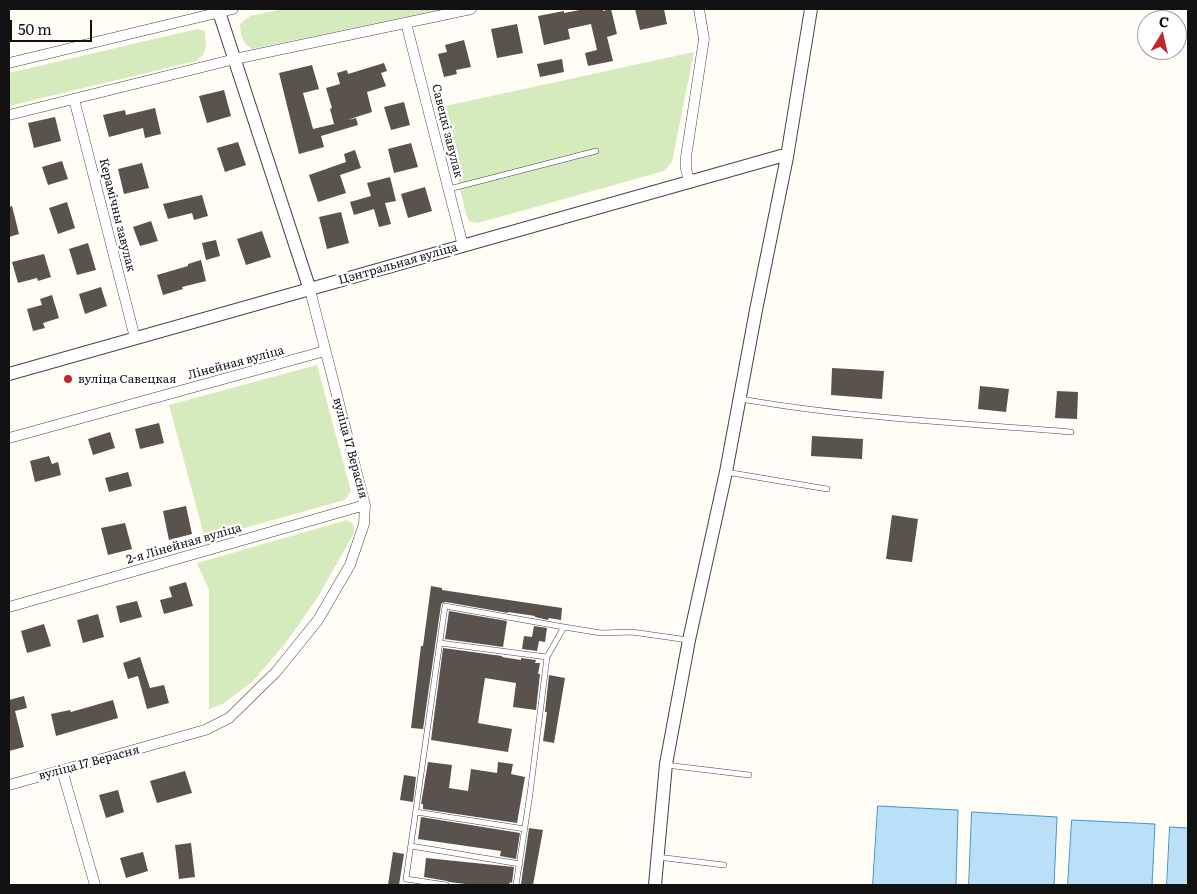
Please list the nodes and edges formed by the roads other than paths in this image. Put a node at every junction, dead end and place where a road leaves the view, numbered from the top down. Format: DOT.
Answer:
graph roads {
  1 [pos="233,9"];
  2 [pos="472,9"];
  3 [pos="699,9"];
  4 [pos="811,9"];
  5 [pos="218,10"];
  6 [pos="406,23"];
  7 [pos="235,59"];
  8 [pos="9,63"];
  9 [pos="74,99"];
  10 [pos="9,115"];
  11 [pos="596,151"];
  12 [pos="787,156"];
  13 [pos="689,181"];
  14 [pos="449,189"];
  15 [pos="463,246"];
  16 [pos="310,290"];
  17 [pos="135,338"];
  18 [pos="326,351"];
  19 [pos="9,374"];
  20 [pos="740,399"];
  21 [pos="1070,432"];
  22 [pos="9,438"];
  23 [pos="726,472"];
  24 [pos="826,490"];
  25 [pos="365,505"];
  26 [pos="9,607"];
  27 [pos="564,627"];
  28 [pos="689,640"];
  29 [pos="440,643"];
  30 [pos="547,658"];
  31 [pos="666,764"];
  32 [pos="62,770"];
  33 [pos="749,775"];
  34 [pos="9,785"];
  35 [pos="416,812"];
  36 [pos="525,829"];
  37 [pos="411,846"];
  38 [pos="656,857"];
  39 [pos="520,864"];
  40 [pos="724,865"];
  41 [pos="95,885"];
  42 [pos="446,885"];
  43 [pos="516,885"];
  44 [pos="655,885"];
  1 -- 5 [label="street"];
  2 -- 6 [label="street"];
  3 -- 13 [label="street"];
  4 -- 12 [label="street"];
  5 -- 7 [label="street, вуліца 17 Верасня"];
  5 -- 8 [label="street"];
  6 -- 7 [label="street"];
  6 -- 14 [label="street, Савецкі завулак"];
  7 -- 9 [label="street"];
  7 -- 16 [label="street, вуліца 17 Верасня"];
  9 -- 10 [label="street"];
  9 -- 17 [label="street, Керамічны завулак"];
  11 -- 14 [label="lane"];
  12 -- 13 [label="street, Цэнтральная вуліца"];
  12 -- 20 [label="street"];
  13 -- 15 [label="street, Цэнтральная вуліца"];
  14 -- 15 [label="street, Савецкі завулак"];
  15 -- 16 [label="street, Цэнтральная вуліца"];
  16 -- 17 [label="street, Цэнтральная вуліца"];
  16 -- 18 [label="street, вуліца 17 Верасня"];
  17 -- 19 [label="street, Цэнтральная вуліца"];
  18 -- 22 [label="street, Лінейная вуліца"];
  18 -- 25 [label="street, вуліца 17 Верасня"];
  20 -- 21 [label="lane"];
  20 -- 23 [label="street"];
  23 -- 24 [label="lane"];
  23 -- 28 [label="street"];
  25 -- 26 [label="street, 2-я Лінейная вуліца"];
  25 -- 32 [label="street, вуліца 17 Верасня"];
  27 -- 28 [label="lane"];
  27 -- 29 [label="lane"];
  27 -- 30 [label="lane"];
  28 -- 31 [label="street"];
  29 -- 30 [label="lane"];
  29 -- 35 [label="lane"];
  30 -- 36 [label="lane"];
  31 -- 33 [label="lane"];
  31 -- 38 [label="street"];
  32 -- 34 [label="street, вуліца 17 Верасня"];
  32 -- 41 [label="street"];
  35 -- 36 [label="lane"];
  35 -- 37 [label="lane"];
  36 -- 39 [label="lane"];
  37 -- 39 [label="lane"];
  37 -- 42 [label="lane"];
  38 -- 40 [label="lane"];
  38 -- 44 [label="street"];
  39 -- 43 [label="lane"];
}
